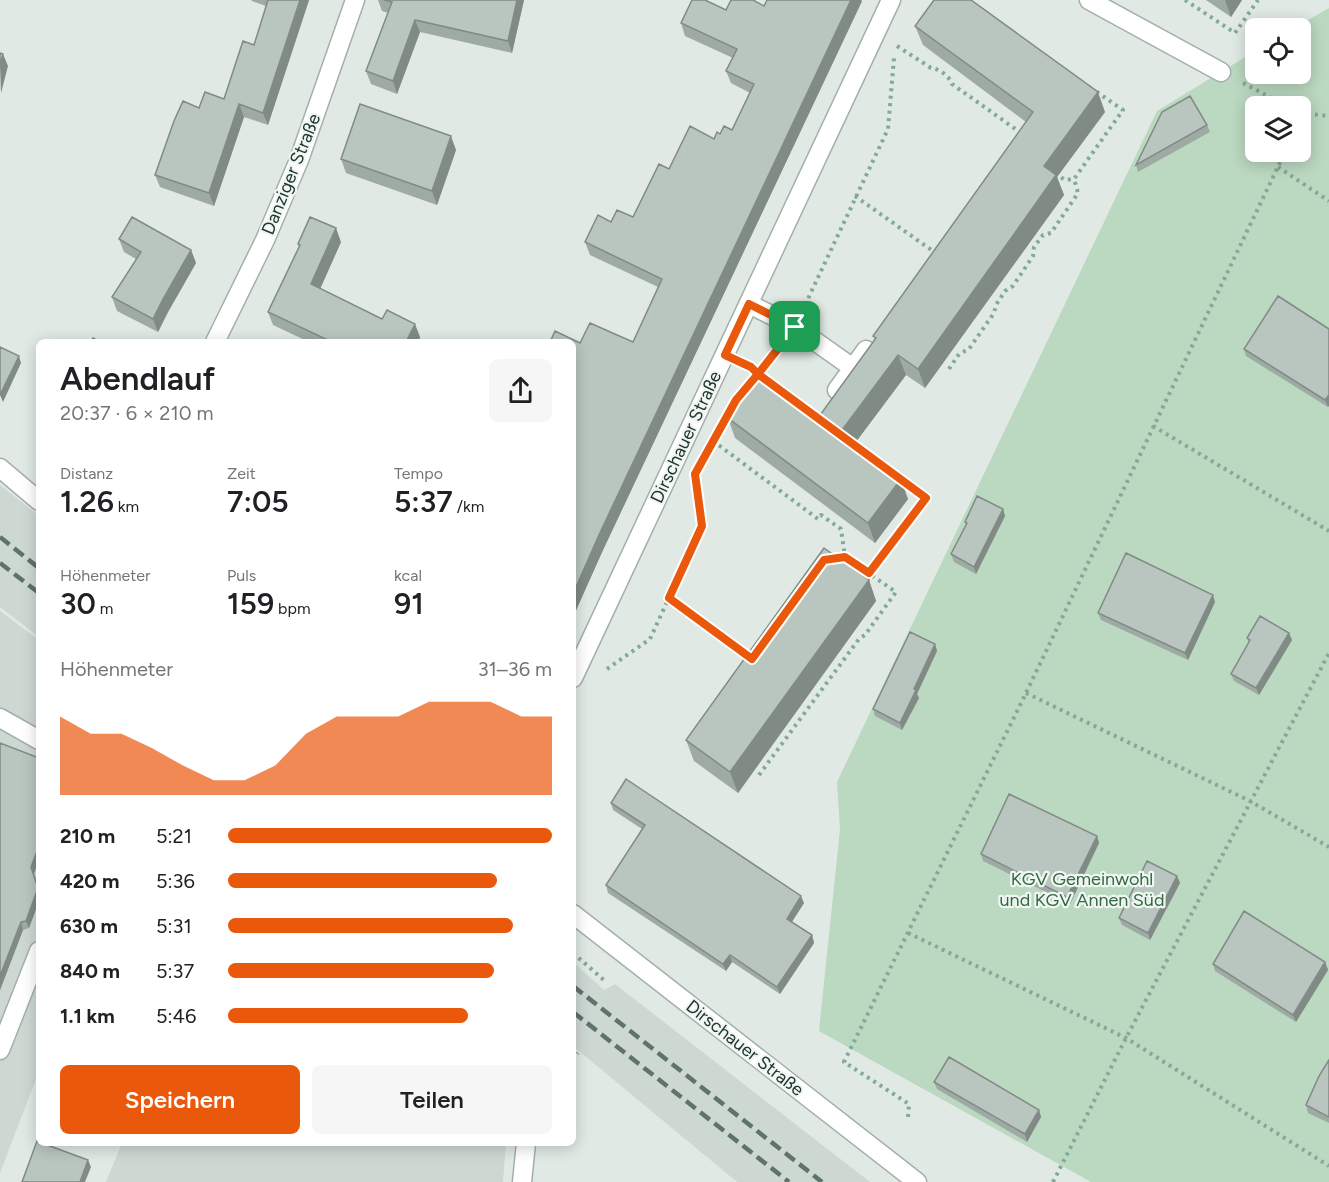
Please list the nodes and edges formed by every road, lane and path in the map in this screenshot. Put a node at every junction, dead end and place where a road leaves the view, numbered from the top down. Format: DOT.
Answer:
graph roads {
  1 [pos="355,0"];
  2 [pos="891,0"];
  3 [pos="1089,0"];
  4 [pos="1185,0"];
  5 [pos="1258,0"];
  6 [pos="1221,72"];
  7 [pos="1094,90"];
  8 [pos="1268,96"];
  9 [pos="1311,116"];
  10 [pos="1329,116"];
  11 [pos="1026,137"];
  12 [pos="1281,162"];
  13 [pos="1278,167"];
  14 [pos="1049,169"];
  15 [pos="1074,179"];
  16 [pos="855,196"];
  17 [pos="1329,201"];
  18 [pos="940,256"];
  19 [pos="749,304"];
  20 [pos="795,327"];
  21 [pos="216,339"];
  22 [pos="866,350"];
  23 [pos="725,355"];
  24 [pos="853,368"];
  25 [pos="949,369"];
  26 [pos="758,374"];
  27 [pos="767,381"];
  28 [pos="837,390"];
  29 [pos="730,410"];
  30 [pos="1154,426"];
  31 [pos="718,431"];
  32 [pos="713,441"];
  33 [pos="851,443"];
  34 [pos="708,450"];
  35 [pos="0,468"];
  36 [pos="695,474"];
  37 [pos="36,498"];
  38 [pos="1329,531"];
  39 [pos="845,557"];
  40 [pos="824,560"];
  41 [pos="869,573"];
  42 [pos="669,598"];
  43 [pos="759,650"];
  44 [pos="1329,653"];
  45 [pos="752,659"];
  46 [pos="746,668"];
  47 [pos="576,673"];
  48 [pos="1026,693"];
  49 [pos="0,718"];
  50 [pos="36,738"];
  51 [pos="759,775"];
  52 [pos="1250,801"];
  53 [pos="1329,847"];
  54 [pos="576,916"];
  55 [pos="908,933"];
  56 [pos="576,956"];
  57 [pos="36,959"];
  58 [pos="605,981"];
  59 [pos="1126,1038"];
  60 [pos="0,1050"];
  61 [pos="579,1053"];
  62 [pos="576,1056"];
  63 [pos="908,1117"];
  64 [pos="525,1146"];
  65 [pos="1329,1166"];
  66 [pos="522,1182"];
  67 [pos="917,1182"];
  68 [pos="1053,1182"];
  1 -- 21 [label="street, Danziger Straße"];
  2 -- 19 [label="street, Dirschauer Straße"];
  3 -- 6 [label="street"];
  4 -- 5 [label="path"];
  6 -- 8 [label="path"];
  7 -- 15 [label="path"];
  9 -- 10 [label="path"];
  11 -- 16 [label="path"];
  12 -- 13 [label="path"];
  13 -- 17 [label="path"];
  13 -- 30 [label="path"];
  14 -- 15 [label="path"];
  15 -- 25 [label="path"];
  16 -- 18 [label="path"];
  16 -- 20 [label="path"];
  19 -- 20 [label="street"];
  19 -- 23 [label="street, Dirschauer Straße"];
  20 -- 24 [label="street"];
  20 -- 26 [label="path"];
  22 -- 24 [label="street"];
  23 -- 26 [label="path"];
  23 -- 47 [label="street, Dirschauer Straße"];
  24 -- 28 [label="street"];
  26 -- 27 [label="path"];
  26 -- 29 [label="path"];
  30 -- 38 [label="path"];
  30 -- 48 [label="path"];
  31 -- 32 [label="path"];
  32 -- 34 [label="path"];
  32 -- 39 [label="path"];
  33 -- 41 [label="path"];
  35 -- 37 [label="street"];
  36 -- 42 [label="path"];
  39 -- 40 [label="path"];
  39 -- 41 [label="path"];
  41 -- 51 [label="path"];
  42 -- 45 [label="path"];
  42 -- 47 [label="path"];
  43 -- 45 [label="path"];
  44 -- 52 [label="path"];
  45 -- 46 [label="path"];
  48 -- 52 [label="path"];
  48 -- 55 [label="path"];
  49 -- 50 [label="street"];
  52 -- 53 [label="path"];
  52 -- 59 [label="path"];
  54 -- 67 [label="street, Dirschauer Straße"];
  55 -- 59 [label="path"];
  55 -- 63 [label="path"];
  56 -- 58 [label="path"];
  57 -- 60 [label="street"];
  59 -- 65 [label="path"];
  59 -- 68 [label="path"];
  61 -- 62 [label="path"];
  64 -- 66 [label="street"];
}
